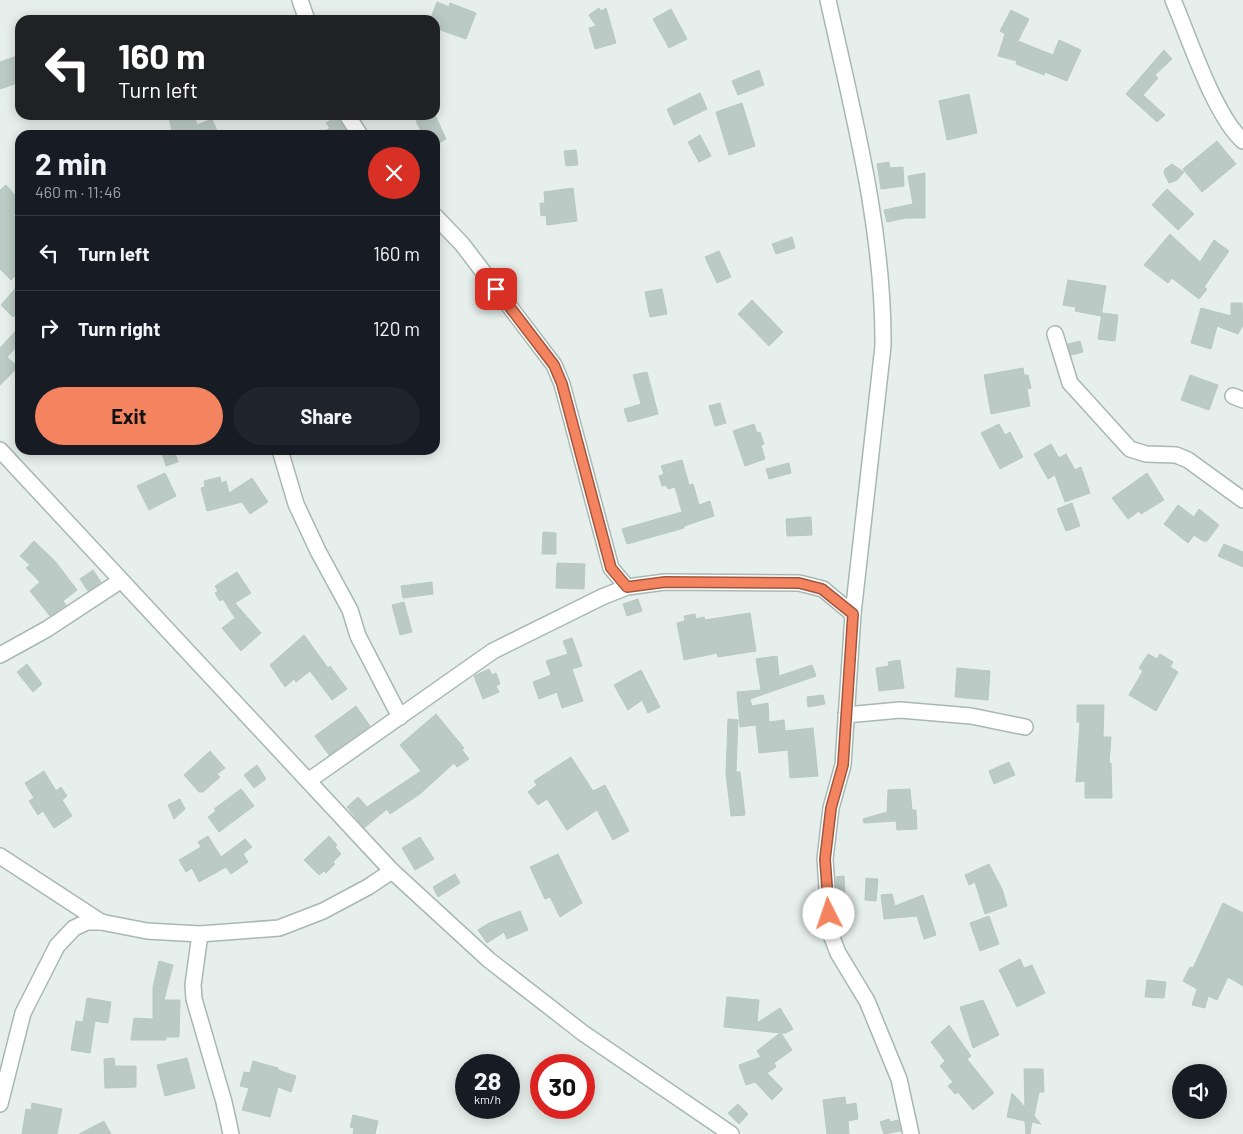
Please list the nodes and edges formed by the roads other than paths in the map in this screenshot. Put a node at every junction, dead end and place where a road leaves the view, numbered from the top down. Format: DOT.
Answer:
graph roads {
  1 [pos="300,0"];
  2 [pos="828,0"];
  3 [pos="1174,0"];
  4 [pos="305,15"];
  5 [pos="1243,141"];
  6 [pos="440,221"];
  7 [pos="1054,334"];
  8 [pos="0,450"];
  9 [pos="282,455"];
  10 [pos="1243,500"];
  11 [pos="611,568"];
  12 [pos="120,581"];
  13 [pos="627,587"];
  14 [pos="602,597"];
  15 [pos="853,614"];
  16 [pos="0,655"];
  17 [pos="846,715"];
  18 [pos="400,717"];
  19 [pos="1025,727"];
  20 [pos="308,781"];
  21 [pos="0,856"];
  22 [pos="392,871"];
  23 [pos="101,922"];
  24 [pos="200,934"];
  25 [pos="0,1104"];
  26 [pos="231,1134"];
  27 [pos="731,1134"];
  28 [pos="911,1134"];
  1 -- 4 [label="street"];
  2 -- 15 [label="street"];
  3 -- 5 [label="street"];
  6 -- 11 [label="street"];
  7 -- 10 [label="street"];
  8 -- 12 [label="street"];
  9 -- 18 [label="street"];
  11 -- 13 [label="street"];
  11 -- 14 [label="street"];
  12 -- 16 [label="street"];
  12 -- 20 [label="street"];
  13 -- 14 [label="street"];
  13 -- 15 [label="street"];
  14 -- 18 [label="street"];
  15 -- 17 [label="street"];
  17 -- 19 [label="street"];
  17 -- 28 [label="street"];
  18 -- 20 [label="street"];
  20 -- 22 [label="street"];
  21 -- 23 [label="street"];
  22 -- 24 [label="street"];
  22 -- 27 [label="street"];
  23 -- 24 [label="street"];
  23 -- 25 [label="street"];
  24 -- 26 [label="street"];
}
